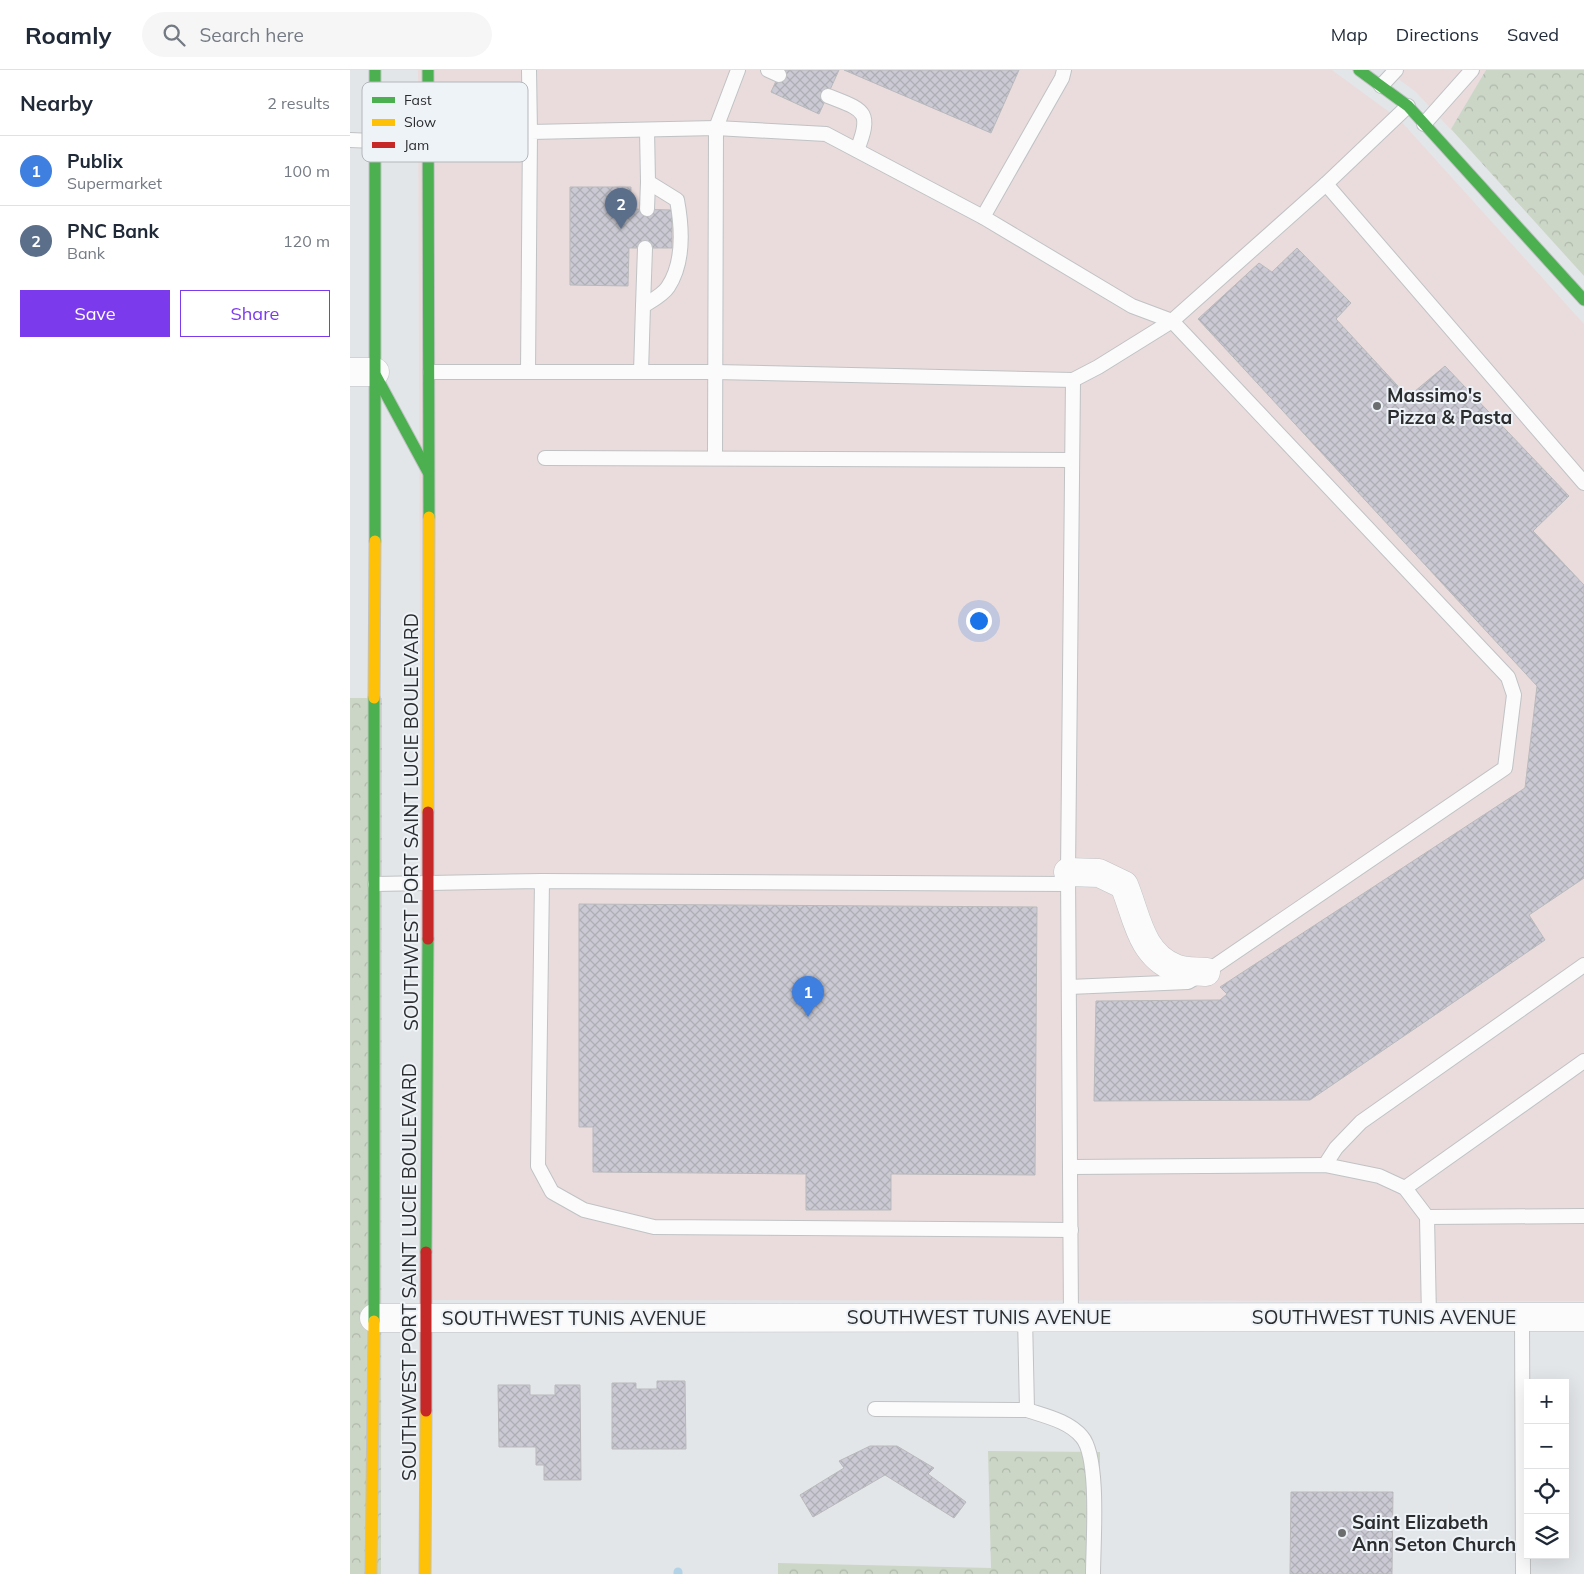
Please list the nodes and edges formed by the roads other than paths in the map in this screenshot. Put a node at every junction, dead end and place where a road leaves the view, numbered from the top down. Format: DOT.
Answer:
graph roads {
  1 [pos="529,70"];
  2 [pos="738,70"];
  3 [pos="1064,70"];
  4 [pos="1359,70"];
  5 [pos="1396,70"];
  6 [pos="1472,70"];
  7 [pos="1381,86"];
  8 [pos="828,96"];
  9 [pos="1408,106"];
  10 [pos="1424,124"];
  11 [pos="716,128"];
  12 [pos="647,130"];
  13 [pos="530,132"];
  14 [pos="857,150"];
  15 [pos="373,162"];
  16 [pos="429,162"];
  17 [pos="648,182"];
  18 [pos="1326,184"];
  19 [pos="647,209"];
  20 [pos="983,216"];
  21 [pos="645,248"];
  22 [pos="1584,300"];
  23 [pos="643,306"];
  24 [pos="1172,321"];
  25 [pos="362,372"];
  26 [pos="430,372"];
  27 [pos="528,372"];
  28 [pos="641,372"];
  29 [pos="715,372"];
  30 [pos="1073,380"];
  31 [pos="715,457"];
  32 [pos="545,458"];
  33 [pos="1072,460"];
  34 [pos="429,476"];
  35 [pos="1584,483"];
  36 [pos="1068,878"];
  37 [pos="542,881"];
  38 [pos="375,884"];
  39 [pos="428,884"];
  40 [pos="1584,966"];
  41 [pos="1206,972"];
  42 [pos="1069,987"];
  43 [pos="1584,1061"];
  44 [pos="1325,1165"];
  45 [pos="1071,1167"];
  46 [pos="1405,1188"];
  47 [pos="1584,1216"];
  48 [pos="1427,1217"];
  49 [pos="1071,1230"];
  50 [pos="1025,1317"];
  51 [pos="1071,1317"];
  52 [pos="1429,1317"];
  53 [pos="1522,1317"];
  54 [pos="1584,1317"];
  55 [pos="374,1318"];
  56 [pos="427,1318"];
  57 [pos="875,1410"];
  58 [pos="1027,1410"];
  59 [pos="371,1574"];
  60 [pos="425,1574"];
  61 [pos="1093,1574"];
  62 [pos="1523,1574"];
  1 -- 13 [label="lane"];
  2 -- 11 [label="lane"];
  3 -- 20 [label="lane"];
  4 -- 7 [label="main road"];
  5 -- 7 [label="lane"];
  6 -- 10 [label="lane"];
  7 -- 9 [label="main road"];
  8 -- 14 [label="lane"];
  9 -- 10 [label="main road"];
  9 -- 18 [label="lane"];
  10 -- 22 [label="main road"];
  11 -- 12 [label="lane"];
  11 -- 14 [label="lane"];
  11 -- 29 [label="lane"];
  12 -- 13 [label="lane"];
  12 -- 17 [label="lane"];
  13 -- 27 [label="lane"];
  14 -- 20 [label="lane"];
  15 -- 25 [label="main road, SOUTHWEST PORT SAINT LUCIE BOULEVARD"];
  16 -- 26 [label="main road, SOUTHWEST PORT SAINT LUCIE BOULEVARD"];
  17 -- 19 [label="lane"];
  17 -- 23 [label="lane"];
  18 -- 24 [label="lane"];
  18 -- 35 [label="lane"];
  20 -- 24 [label="lane"];
  21 -- 23 [label="lane"];
  23 -- 28 [label="lane"];
  24 -- 30 [label="lane"];
  24 -- 41 [label="lane"];
  25 -- 34 [label="main road"];
  25 -- 38 [label="main road, SOUTHWEST PORT SAINT LUCIE BOULEVARD"];
  26 -- 27 [label="lane"];
  26 -- 34 [label="main road, SOUTHWEST PORT SAINT LUCIE BOULEVARD"];
  27 -- 28 [label="lane"];
  28 -- 29 [label="lane"];
  29 -- 30 [label="lane"];
  29 -- 31 [label="lane"];
  30 -- 33 [label="lane"];
  31 -- 32 [label="lane"];
  31 -- 33 [label="lane"];
  33 -- 36 [label="lane"];
  34 -- 39 [label="main road, SOUTHWEST PORT SAINT LUCIE BOULEVARD"];
  36 -- 37 [label="lane"];
  36 -- 41 [label="street"];
  36 -- 42 [label="lane"];
  37 -- 39 [label="lane"];
  37 -- 49 [label="lane"];
  38 -- 39 [label="lane"];
  38 -- 55 [label="main road, SOUTHWEST PORT SAINT LUCIE BOULEVARD"];
  39 -- 56 [label="main road, SOUTHWEST PORT SAINT LUCIE BOULEVARD"];
  40 -- 44 [label="lane"];
  41 -- 42 [label="lane"];
  42 -- 45 [label="lane"];
  43 -- 46 [label="lane"];
  44 -- 45 [label="lane"];
  44 -- 46 [label="lane"];
  45 -- 49 [label="lane"];
  46 -- 48 [label="lane"];
  47 -- 48 [label="lane"];
  48 -- 52 [label="lane"];
  49 -- 51 [label="lane"];
  50 -- 51 [label="street, SOUTHWEST TUNIS AVENUE"];
  50 -- 56 [label="street, SOUTHWEST TUNIS AVENUE"];
  50 -- 58 [label="lane"];
  51 -- 52 [label="street, SOUTHWEST TUNIS AVENUE"];
  52 -- 53 [label="street, SOUTHWEST TUNIS AVENUE"];
  53 -- 54 [label="street, SOUTHWEST TUNIS AVENUE"];
  53 -- 62 [label="lane"];
  55 -- 56 [label="street, SOUTHWEST TUNIS AVENUE"];
  55 -- 59 [label="main road, SOUTHWEST PORT SAINT LUCIE BOULEVARD"];
  56 -- 60 [label="main road, SOUTHWEST PORT SAINT LUCIE BOULEVARD"];
  57 -- 58 [label="lane"];
  58 -- 61 [label="lane"];
}
